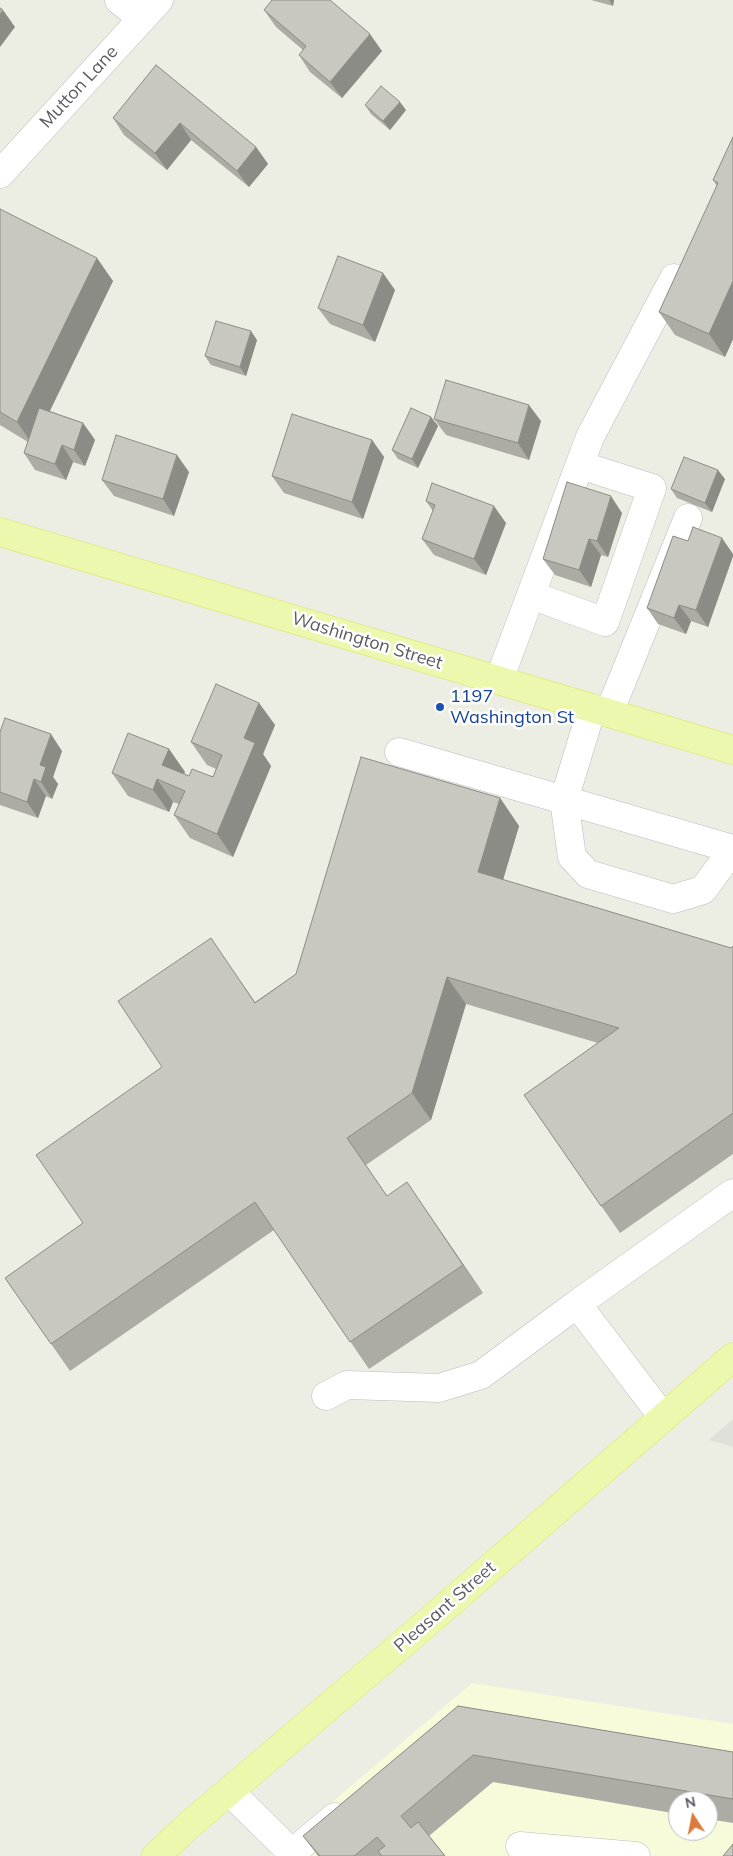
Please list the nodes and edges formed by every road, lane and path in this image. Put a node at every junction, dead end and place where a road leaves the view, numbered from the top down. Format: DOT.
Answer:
graph roads {
  1 [pos="119,0"];
  2 [pos="151,9"];
  3 [pos="0,174"];
  4 [pos="674,278"];
  5 [pos="580,465"];
  6 [pos="688,518"];
  7 [pos="0,532"];
  8 [pos="531,595"];
  9 [pos="499,680"];
  10 [pos="601,711"];
  11 [pos="733,750"];
  12 [pos="399,752"];
  13 [pos="564,800"];
  14 [pos="733,849"];
  15 [pos="733,1194"];
  16 [pos="577,1304"];
  17 [pos="733,1357"];
  18 [pos="326,1396"];
  19 [pos="663,1417"];
  20 [pos="229,1791"];
  21 [pos="350,1803"];
  22 [pos="293,1854"];
  23 [pos="156,1856"];
  24 [pos="526,1856"];
  25 [pos="636,1856"];
  1 -- 2 [label="street"];
  2 -- 3 [label="street, Mutton Lane"];
  4 -- 5 [label="street"];
  5 -- 8 [label="street"];
  5 -- 8 [label="street"];
  6 -- 10 [label="street"];
  7 -- 9 [label="main road, Washington Street"];
  8 -- 9 [label="street"];
  9 -- 10 [label="main road, Washington Street"];
  10 -- 11 [label="main road, Washington Street"];
  10 -- 13 [label="street"];
  12 -- 13 [label="street"];
  13 -- 14 [label="street"];
  13 -- 14 [label="street"];
  15 -- 16 [label="street"];
  16 -- 18 [label="street"];
  16 -- 19 [label="street"];
  17 -- 19 [label="main road, Pleasant Street"];
  19 -- 20 [label="main road, Pleasant Street"];
  20 -- 22 [label="street"];
  20 -- 23 [label="main road, Pleasant Street"];
  21 -- 22 [label="street"];
  24 -- 25 [label="street"];
}
